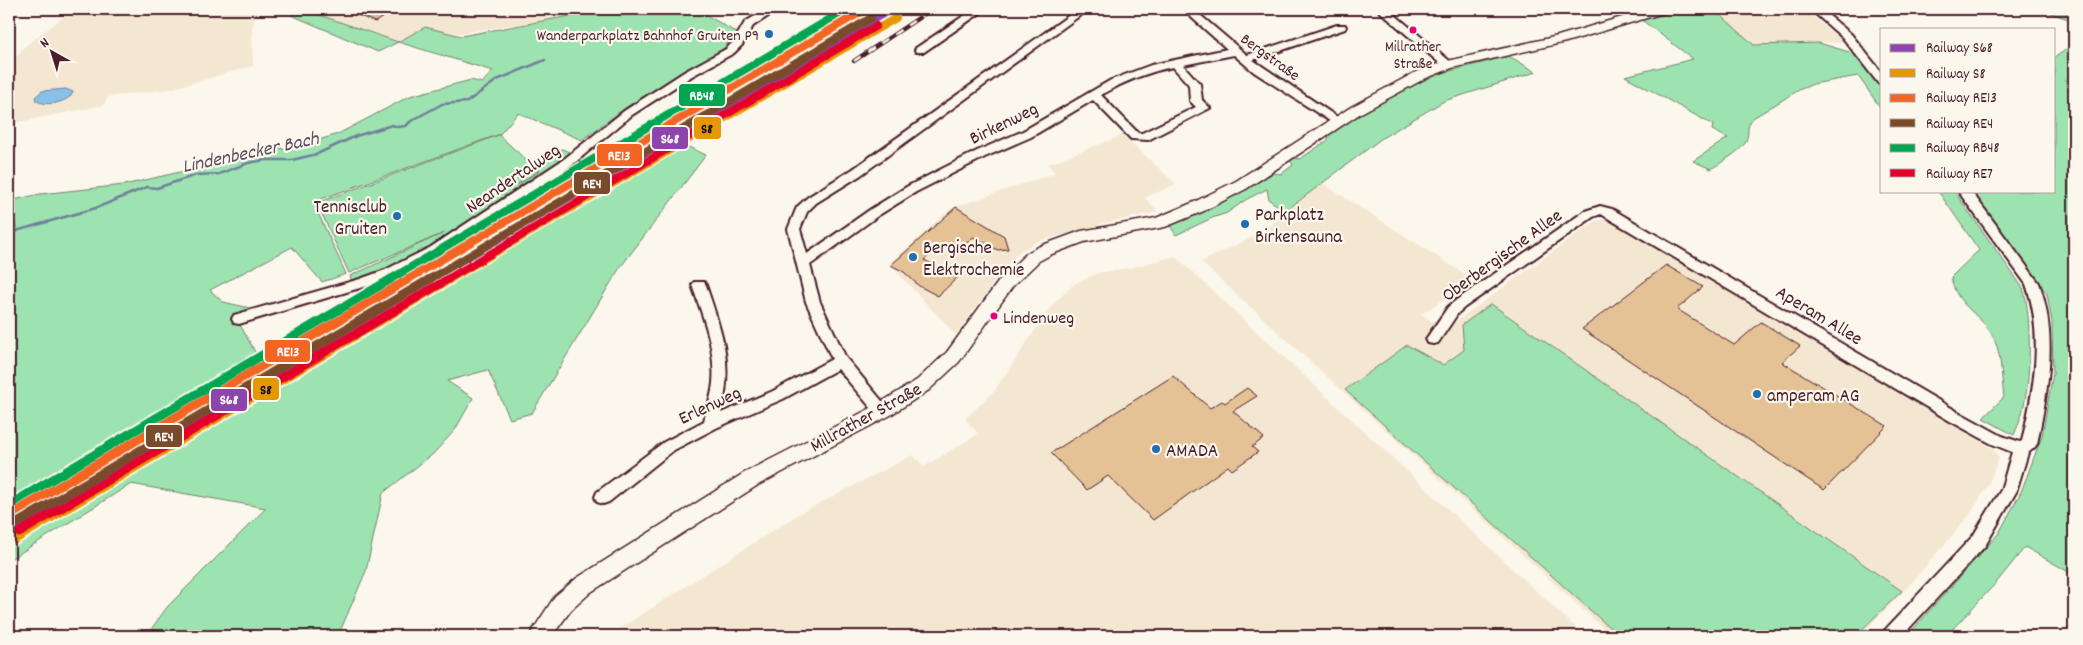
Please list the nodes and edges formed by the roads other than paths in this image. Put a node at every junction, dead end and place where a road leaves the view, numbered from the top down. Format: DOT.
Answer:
graph roads {
  1 [pos="774,9"];
  2 [pos="981,9"];
  3 [pos="1084,9"];
  4 [pos="1382,9"];
  5 [pos="1662,9"];
  6 [pos="1815,9"];
  7 [pos="1191,10"];
  8 [pos="1341,26"];
  9 [pos="920,50"];
  10 [pos="1235,51"];
  11 [pos="1245,60"];
  12 [pos="1176,63"];
  13 [pos="1448,65"];
  14 [pos="1880,78"];
  15 [pos="1093,94"];
  16 [pos="1338,121"];
  17 [pos="1965,192"];
  18 [pos="1600,210"];
  19 [pos="803,262"];
  20 [pos="699,284"];
  21 [pos="239,319"];
  22 [pos="1433,339"];
  23 [pos="840,361"];
  24 [pos="882,411"];
  25 [pos="711,424"];
  26 [pos="2021,449"];
  27 [pos="603,497"];
  28 [pos="540,636"];
  29 [pos="1891,636"];
  1 -- 21 [label="street, Neandertalweg"];
  2 -- 9 [label="street"];
  3 -- 19 [label="street"];
  4 -- 13 [label="street"];
  5 -- 13 [label="main road, Millrather Straße"];
  6 -- 14 [label="street"];
  7 -- 10 [label="street, Bergstraße"];
  8 -- 11 [label="street"];
  10 -- 11 [label="street, Bergstraße"];
  10 -- 12 [label="street, Birkenweg"];
  11 -- 16 [label="street, Bergstraße"];
  12 -- 15 [label="street, Birkenweg"];
  12 -- 15 [label="street"];
  13 -- 16 [label="main road, Millrather Straße"];
  15 -- 19 [label="street, Birkenweg"];
  16 -- 24 [label="main road, Millrather Straße"];
  17 -- 26 [label="street"];
  18 -- 22 [label="street, Oberbergische Allee"];
  18 -- 26 [label="street, Aperam Allee"];
  19 -- 23 [label="street"];
  20 -- 25 [label="street"];
  23 -- 24 [label="street"];
  23 -- 25 [label="street, Erlenweg"];
  24 -- 28 [label="main road, Millrather Straße"];
  25 -- 27 [label="street, Erlenweg"];
  26 -- 29 [label="street"];
}
